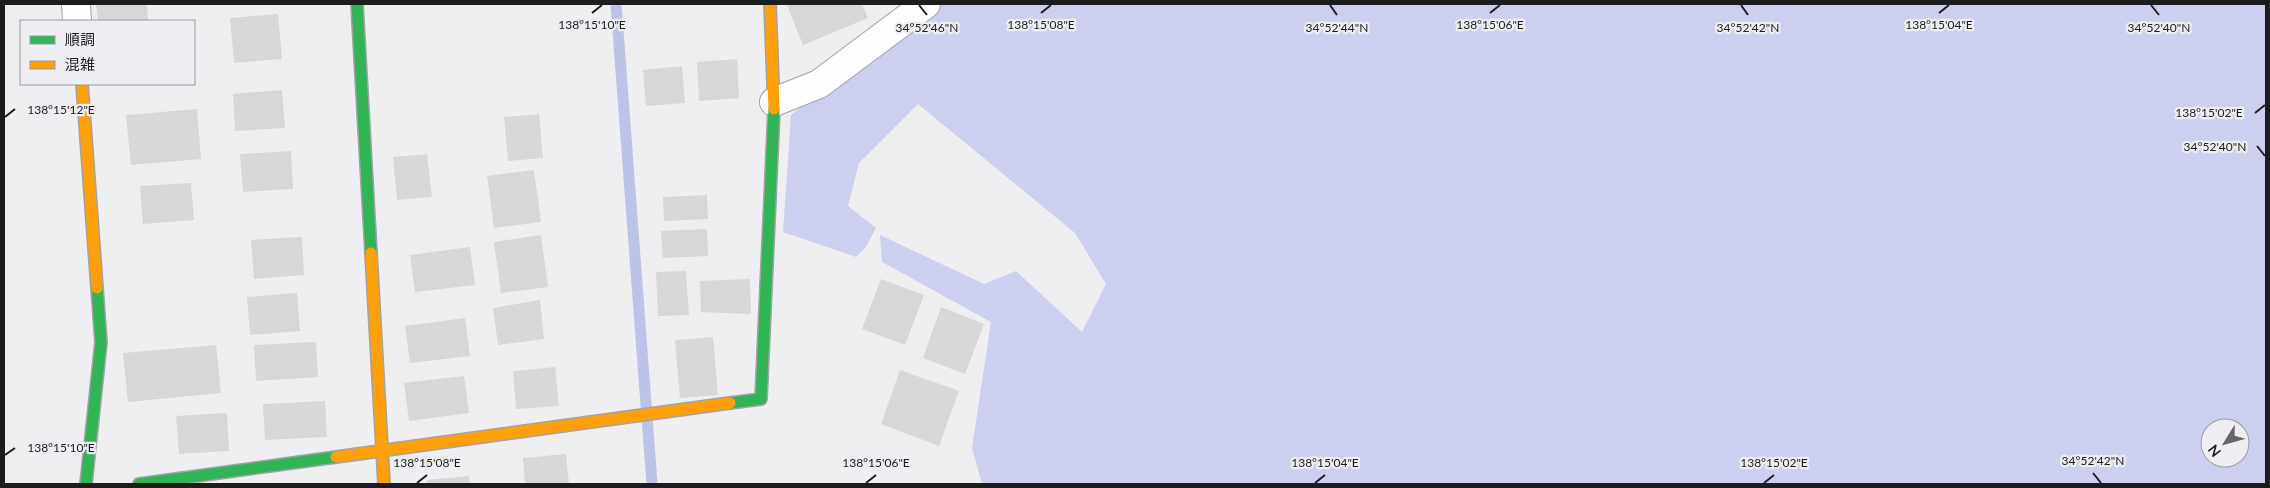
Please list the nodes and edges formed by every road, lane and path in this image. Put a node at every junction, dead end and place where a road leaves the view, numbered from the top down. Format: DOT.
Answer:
graph roads {
  1 [pos="76,4"];
  2 [pos="357,4"];
  3 [pos="770,4"];
  4 [pos="926,4"];
  5 [pos="77,20"];
  6 [pos="82,85"];
  7 [pos="774,102"];
  8 [pos="383,450"];
  9 [pos="86,484"];
  10 [pos="139,484"];
  11 [pos="384,484"];
  1 -- 5 [label="street"];
  2 -- 8 [label="street"];
  3 -- 7 [label="street"];
  4 -- 7 [label="street"];
  6 -- 9 [label="street"];
  7 -- 8 [label="street"];
  8 -- 10 [label="street"];
  8 -- 11 [label="street"];
}
